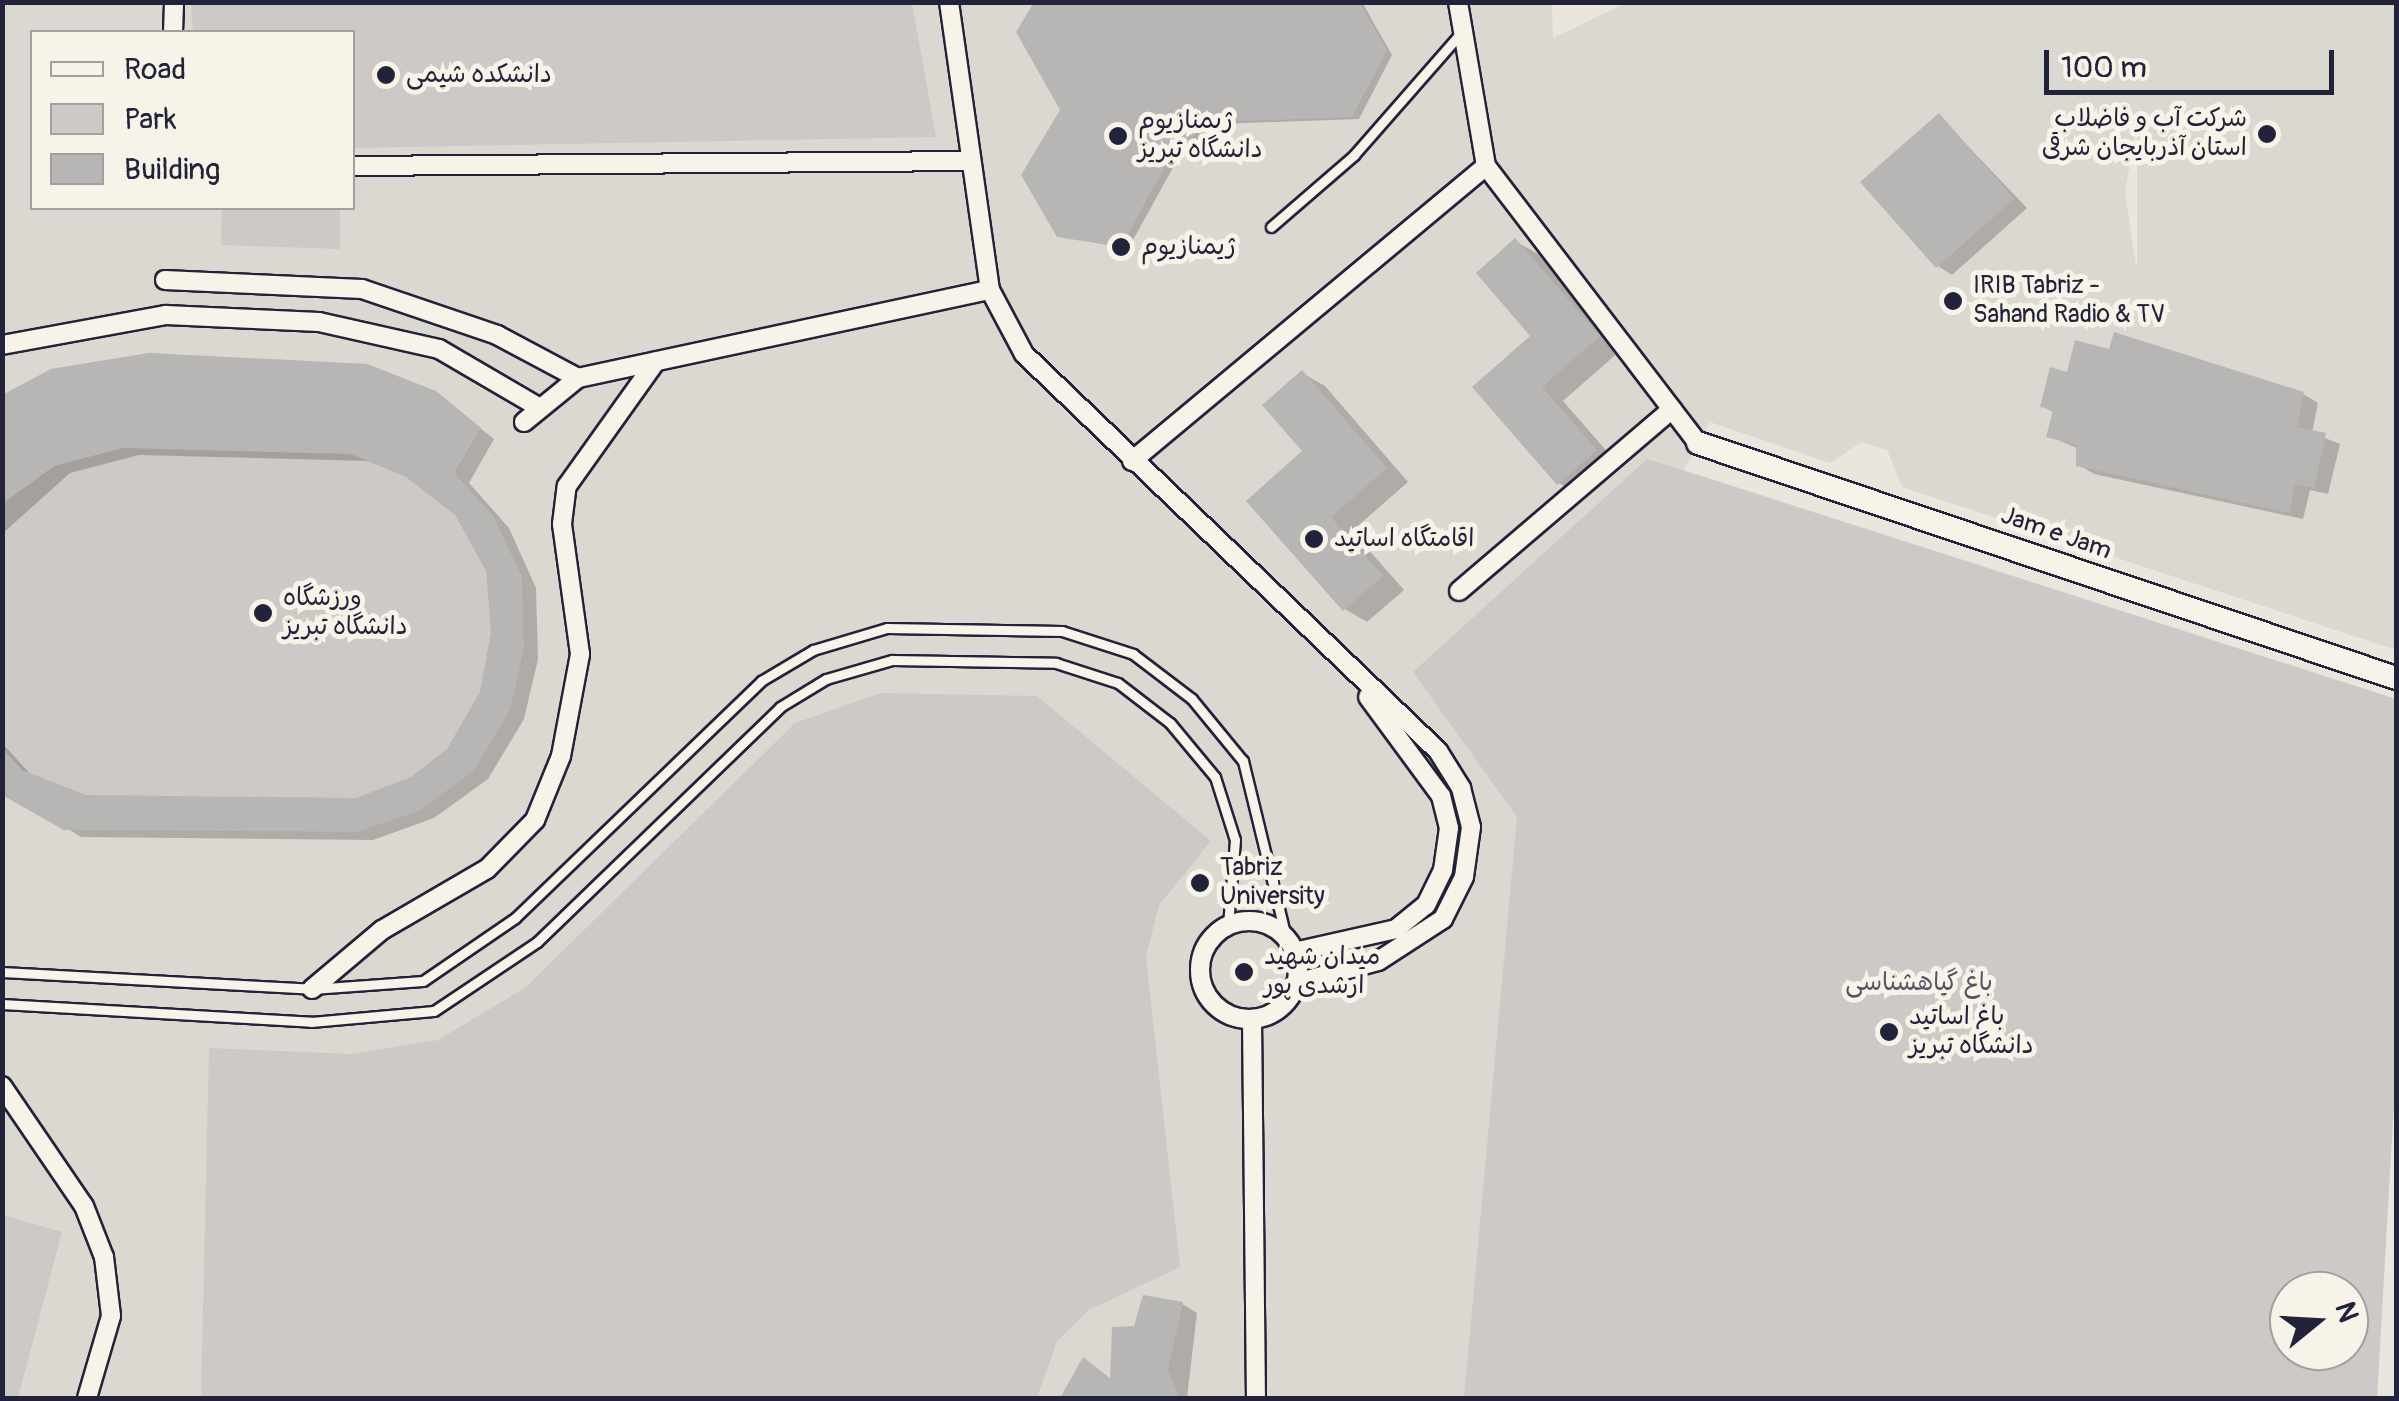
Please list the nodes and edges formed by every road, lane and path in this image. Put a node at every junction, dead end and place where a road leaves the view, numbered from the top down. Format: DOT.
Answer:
graph roads {
  1 [pos="174,2"];
  2 [pos="949,2"];
  3 [pos="1458,2"];
  4 [pos="173,30"];
  5 [pos="1462,32"];
  6 [pos="971,161"];
  7 [pos="355,166"];
  8 [pos="1486,166"];
  9 [pos="1271,228"];
  10 [pos="165,280"];
  11 [pos="990,290"];
  12 [pos="2,345"];
  13 [pos="656,361"];
  14 [pos="578,378"];
  15 [pos="540,408"];
  16 [pos="1672,408"];
  17 [pos="524,422"];
  18 [pos="1698,443"];
  19 [pos="1132,461"];
  20 [pos="1459,590"];
  21 [pos="1330,649"];
  22 [pos="2396,678"];
  23 [pos="1228,925"];
  24 [pos="1290,945"];
  25 [pos="2,972"];
  26 [pos="1296,983"];
  27 [pos="312,990"];
  28 [pos="2,1004"];
  29 [pos="1252,1018"];
  30 [pos="2,1086"];
  31 [pos="87,1398"];
  32 [pos="1256,1398"];
  1 -- 4 [label="street"];
  2 -- 6 [label="street"];
  3 -- 5 [label="street"];
  5 -- 8 [label="street"];
  5 -- 9 [label="lane"];
  6 -- 7 [label="street"];
  6 -- 11 [label="street"];
  8 -- 16 [label="street"];
  8 -- 19 [label="street"];
  10 -- 14 [label="street"];
  11 -- 13 [label="street"];
  11 -- 19 [label="street"];
  12 -- 15 [label="street"];
  13 -- 14 [label="street"];
  13 -- 27 [label="street"];
  14 -- 15 [label="street"];
  15 -- 17 [label="street"];
  16 -- 18 [label="street"];
  16 -- 20 [label="street"];
  18 -- 22 [label="street, Jam e Jam"];
  19 -- 21 [label="street"];
  21 -- 24 [label="street"];
  21 -- 26 [label="street"];
  23 -- 24 [label="street"];
  23 -- 28 [label="lane"];
  23 -- 29 [label="street"];
  24 -- 26 [label="street"];
  24 -- 27 [label="lane"];
  25 -- 27 [label="lane"];
  26 -- 29 [label="street"];
  29 -- 32 [label="street"];
  30 -- 31 [label="street"];
}
